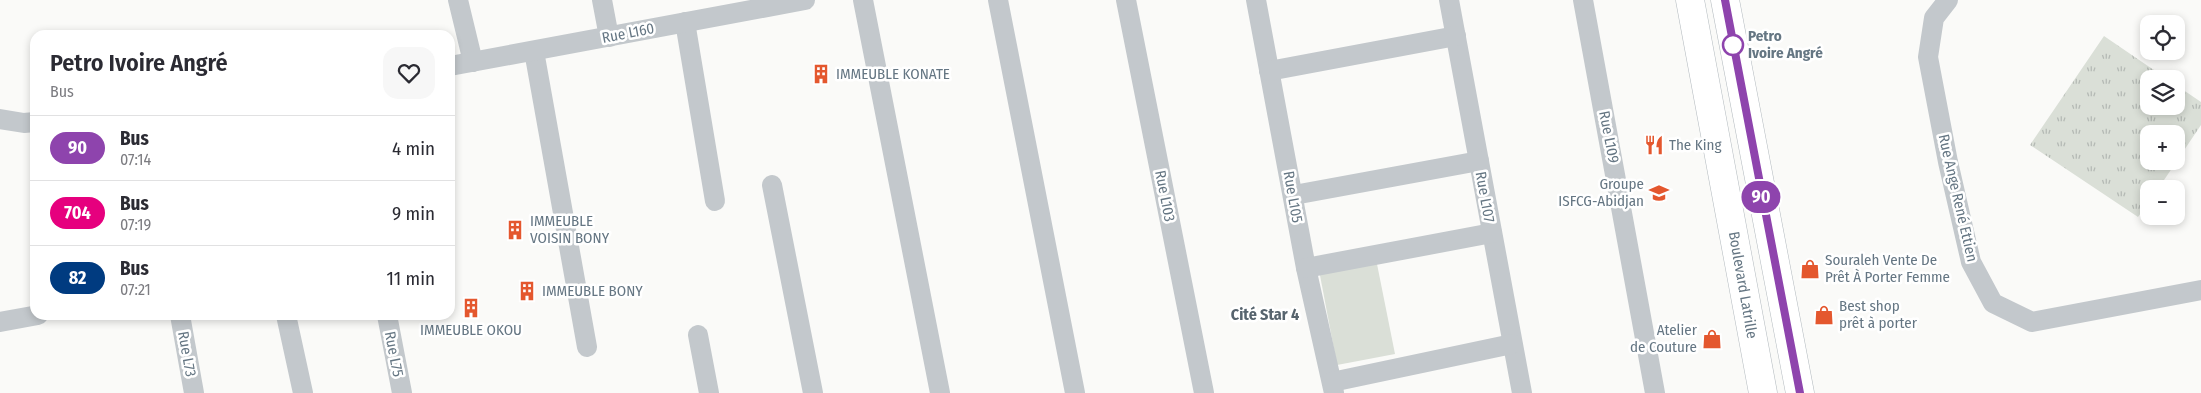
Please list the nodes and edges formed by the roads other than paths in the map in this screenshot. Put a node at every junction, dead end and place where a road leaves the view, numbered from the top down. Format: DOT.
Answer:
graph roads {
  1 [pos="458,0"];
  2 [pos="602,0"];
  3 [pos="805,0"];
  4 [pos="863,0"];
  5 [pos="998,0"];
  6 [pos="1126,0"];
  7 [pos="1256,0"];
  8 [pos="1449,0"];
  9 [pos="1583,0"];
  10 [pos="1690,0"];
  11 [pos="1725,0"];
  12 [pos="1948,0"];
  13 [pos="738,6"];
  14 [pos="685,22"];
  15 [pos="1456,36"];
  16 [pos="609,37"];
  17 [pos="534,51"];
  18 [pos="474,62"];
  19 [pos="455,65"];
  20 [pos="1269,71"];
  21 [pos="0,119"];
  22 [pos="30,122"];
  23 [pos="1479,162"];
  24 [pos="772,185"];
  25 [pos="1294,195"];
  26 [pos="715,201"];
  27 [pos="1492,232"];
  28 [pos="1306,268"];
  29 [pos="2201,290"];
  30 [pos="30,316"];
  31 [pos="181,320"];
  32 [pos="287,320"];
  33 [pos="388,320"];
  34 [pos="0,322"];
  35 [pos="698,335"];
  36 [pos="1512,344"];
  37 [pos="587,347"];
  38 [pos="1333,388"];
  39 [pos="194,393"];
  40 [pos="303,393"];
  41 [pos="402,393"];
  42 [pos="709,393"];
  43 [pos="813,393"];
  44 [pos="940,393"];
  45 [pos="1075,393"];
  46 [pos="1204,393"];
  47 [pos="1522,393"];
  48 [pos="1655,393"];
  49 [pos="1763,393"];
  50 [pos="1800,393"];
  1 -- 18 [label="street"];
  2 -- 16 [label="street"];
  3 -- 13 [label="street, Rue L160"];
  4 -- 44 [label="street"];
  5 -- 45 [label="street"];
  6 -- 46 [label="street, Rue L103"];
  7 -- 20 [label="street, Rue L105"];
  8 -- 15 [label="street, Rue L107"];
  9 -- 48 [label="street, Rue L109"];
  10 -- 49 [label="main road, Boulevard Latrille"];
  11 -- 50 [label="main road"];
  12 -- 29 [label="street, Rue Ange René Ettien"];
  13 -- 14 [label="street, Rue L160"];
  14 -- 16 [label="street, Rue L160"];
  14 -- 26 [label="street"];
  15 -- 20 [label="street"];
  15 -- 23 [label="street, Rue L107"];
  16 -- 17 [label="street, Rue L160"];
  17 -- 18 [label="street, Rue L160"];
  17 -- 37 [label="street"];
  18 -- 19 [label="street, Rue L160"];
  20 -- 25 [label="street, Rue L105"];
  21 -- 22 [label="street"];
  23 -- 25 [label="street"];
  23 -- 27 [label="street, Rue L107"];
  24 -- 43 [label="street"];
  25 -- 28 [label="street, Rue L105"];
  27 -- 28 [label="street"];
  27 -- 36 [label="street, Rue L107"];
  28 -- 38 [label="street, Rue L105"];
  30 -- 34 [label="street"];
  31 -- 39 [label="street, Rue L73"];
  32 -- 40 [label="street"];
  33 -- 41 [label="street, Rue L75"];
  35 -- 42 [label="street"];
  36 -- 38 [label="street"];
  36 -- 47 [label="street, Rue L107"];
}
